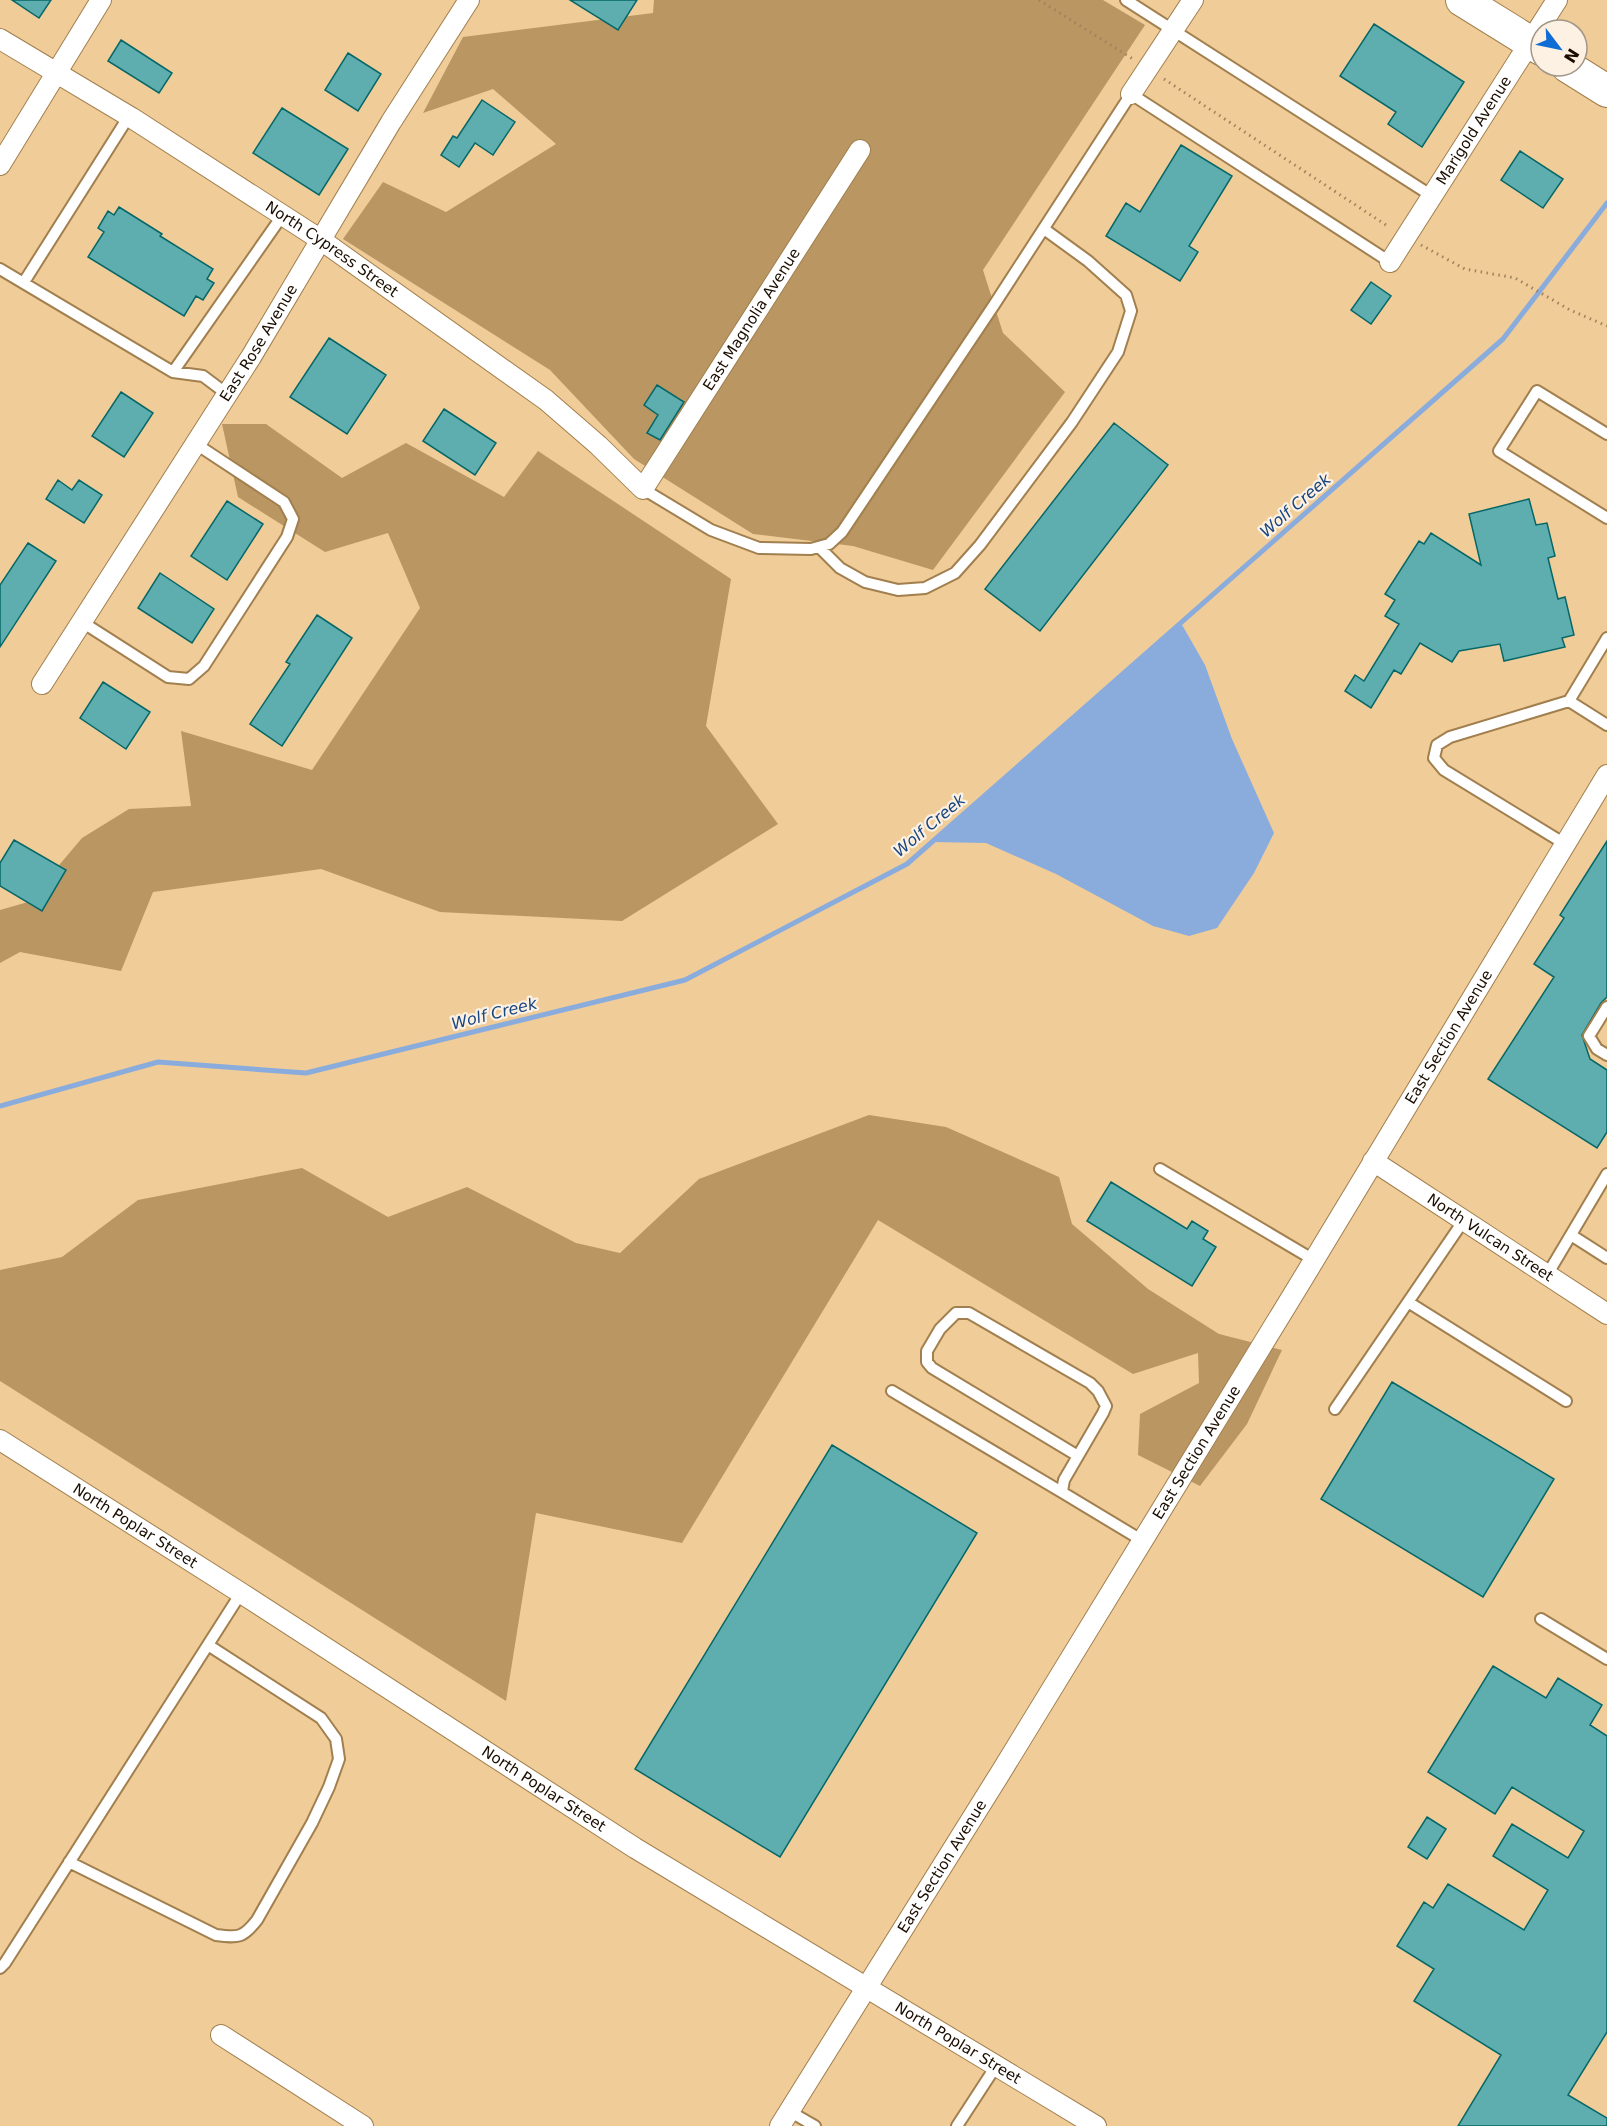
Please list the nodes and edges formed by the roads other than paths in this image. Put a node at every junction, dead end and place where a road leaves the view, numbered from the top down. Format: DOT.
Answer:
graph roads {
  1 [pos="101,0"];
  2 [pos="470,0"];
  3 [pos="1126,0"];
  4 [pos="1193,0"];
  5 [pos="1462,0"];
  6 [pos="1557,0"];
  7 [pos="1549,18"];
  8 [pos="1173,30"];
  9 [pos="0,39"];
  10 [pos="1529,42"];
  11 [pos="1529,56"];
  12 [pos="57,73"];
  13 [pos="1586,78"];
  14 [pos="1607,91"];
  15 [pos="1131,94"];
  16 [pos="129,116"];
  17 [pos="860,150"];
  18 [pos="0,165"];
  19 [pos="1432,196"];
  20 [pos="282,216"];
  21 [pos="1044,229"];
  22 [pos="321,240"];
  23 [pos="1390,262"];
  24 [pos="0,269"];
  25 [pos="24,282"];
  26 [pos="172,372"];
  27 [pos="227,394"];
  28 [pos="1607,434"];
  29 [pos="196,444"];
  30 [pos="643,489"];
  31 [pos="1607,518"];
  32 [pos="819,547"];
  33 [pos="82,622"];
  34 [pos="1607,638"];
  35 [pos="42,684"];
  36 [pos="1569,701"];
  37 [pos="1607,725"];
  38 [pos="1607,775"];
  39 [pos="1565,844"];
  40 [pos="1607,1007"];
  41 [pos="1607,1055"];
  42 [pos="1373,1161"];
  43 [pos="1160,1169"];
  44 [pos="1607,1174"];
  45 [pos="1464,1220"];
  46 [pos="1570,1235"];
  47 [pos="1607,1258"];
  48 [pos="1314,1260"];
  49 [pos="1547,1275"];
  50 [pos="1408,1302"];
  51 [pos="1607,1314"];
  52 [pos="892,1391"];
  53 [pos="1566,1401"];
  54 [pos="1335,1408"];
  55 [pos="0,1440"];
  56 [pos="1078,1456"];
  57 [pos="1065,1494"];
  58 [pos="1143,1541"];
  59 [pos="241,1593"];
  60 [pos="1541,1620"];
  61 [pos="208,1645"];
  62 [pos="1607,1659"];
  63 [pos="69,1862"];
  64 [pos="0,1968"];
  65 [pos="866,1988"];
  66 [pos="221,2035"];
  67 [pos="996,2066"];
  68 [pos="785,2119"];
  69 [pos="363,2126"];
  70 [pos="815,2126"];
  71 [pos="957,2126"];
  72 [pos="1096,2126"];
  1 -- 12 [label="street"];
  2 -- 22 [label="street, East Rose Avenue"];
  3 -- 8 [label="lane"];
  4 -- 8 [label="street"];
  5 -- 10 [label="main road"];
  6 -- 7 [label="street, Marigold Avenue"];
  8 -- 15 [label="street"];
  8 -- 19 [label="lane"];
  9 -- 12 [label="street, North Cypress Street"];
  11 -- 19 [label="street, Marigold Avenue"];
  12 -- 16 [label="street, North Cypress Street"];
  12 -- 18 [label="street"];
  13 -- 14 [label="main road"];
  15 -- 21 [label="lane"];
  15 -- 23 [label="lane"];
  16 -- 20 [label="street, North Cypress Street"];
  16 -- 25 [label="lane"];
  17 -- 30 [label="street, East Magnolia Avenue"];
  19 -- 23 [label="street, Marigold Avenue"];
  20 -- 22 [label="street, North Cypress Street"];
  20 -- 26 [label="lane"];
  21 -- 32 [label="lane"];
  21 -- 32 [label="lane"];
  22 -- 27 [label="street, East Rose Avenue"];
  22 -- 30 [label="street, North Cypress Street"];
  24 -- 25 [label="lane"];
  25 -- 26 [label="lane"];
  26 -- 27 [label="lane"];
  27 -- 29 [label="street, East Rose Avenue"];
  28 -- 31 [label="lane"];
  29 -- 33 [label="street, East Rose Avenue"];
  29 -- 33 [label="lane"];
  30 -- 32 [label="lane"];
  33 -- 35 [label="street, East Rose Avenue"];
  34 -- 36 [label="lane"];
  36 -- 37 [label="lane"];
  36 -- 39 [label="lane"];
  38 -- 39 [label="street, East Section Avenue"];
  39 -- 42 [label="street, East Section Avenue"];
  40 -- 41 [label="lane"];
  42 -- 45 [label="street, North Vulcan Street"];
  42 -- 48 [label="street, East Section Avenue"];
  43 -- 48 [label="lane"];
  44 -- 46 [label="lane"];
  45 -- 49 [label="street, North Vulcan Street"];
  45 -- 50 [label="lane"];
  46 -- 47 [label="lane"];
  46 -- 49 [label="lane"];
  48 -- 58 [label="street, East Section Avenue"];
  49 -- 51 [label="street, North Vulcan Street"];
  50 -- 53 [label="lane"];
  50 -- 54 [label="lane"];
  52 -- 57 [label="lane"];
  55 -- 59 [label="street, North Poplar Street"];
  56 -- 56 [label="lane"];
  56 -- 57 [label="lane"];
  57 -- 58 [label="lane"];
  58 -- 65 [label="street, East Section Avenue"];
  59 -- 61 [label="lane"];
  59 -- 65 [label="street, North Poplar Street"];
  60 -- 62 [label="lane"];
  61 -- 63 [label="lane"];
  61 -- 63 [label="lane"];
  63 -- 64 [label="lane"];
  65 -- 67 [label="street, North Poplar Street"];
  65 -- 68 [label="street, East Section Avenue"];
  66 -- 69 [label="street"];
  67 -- 71 [label="lane"];
  67 -- 72 [label="street, North Poplar Street"];
  68 -- 70 [label="lane"];
}
